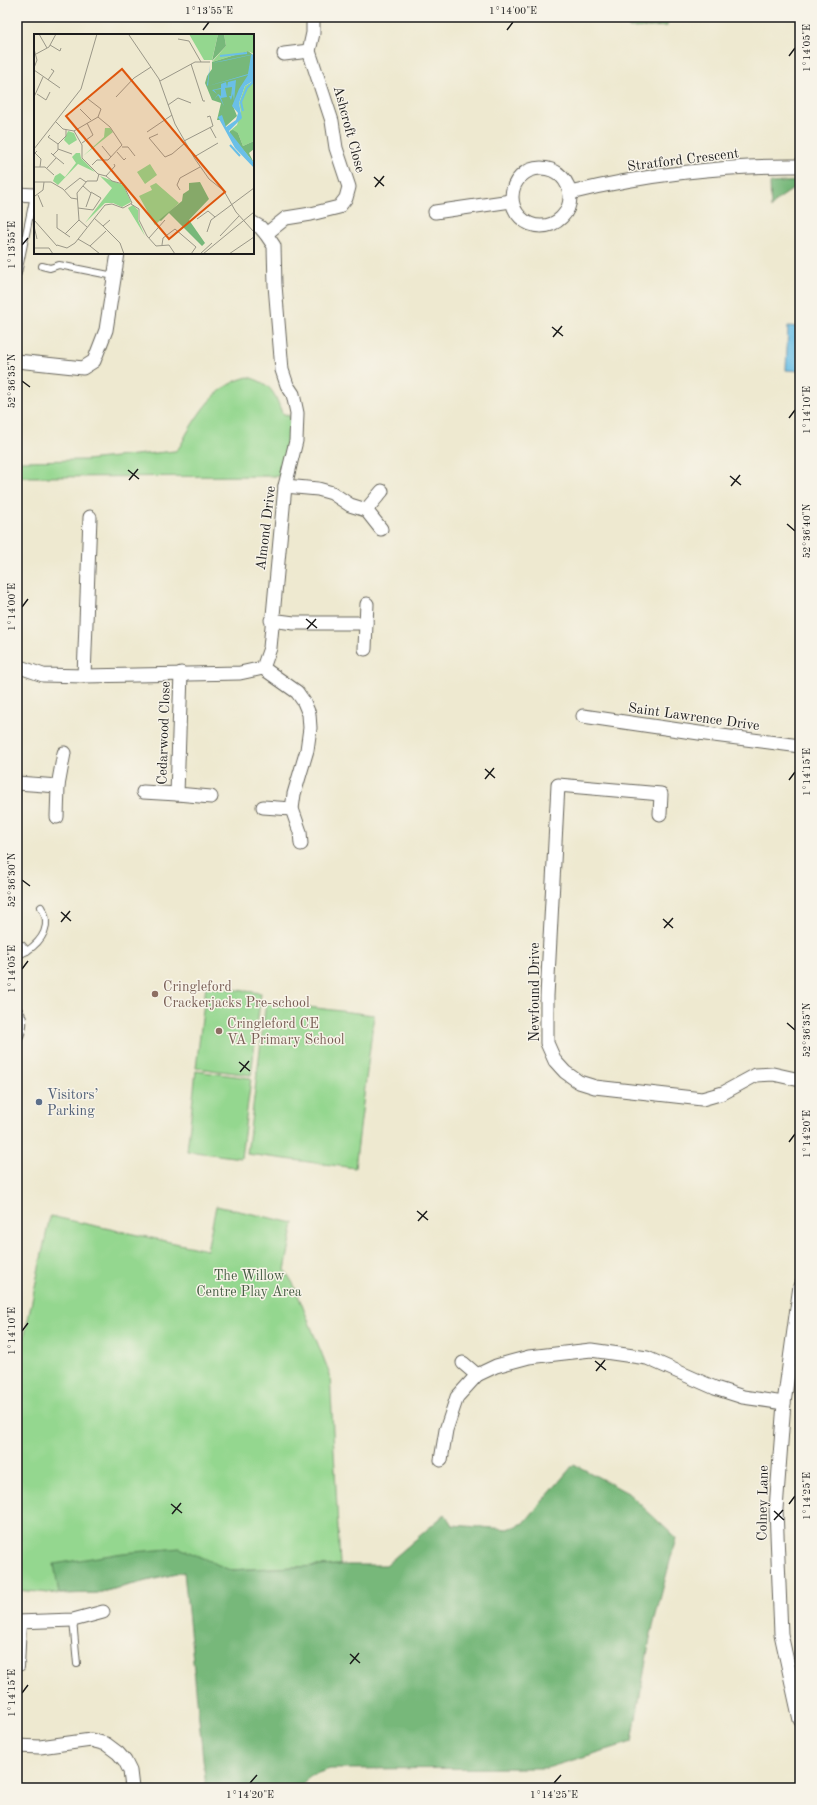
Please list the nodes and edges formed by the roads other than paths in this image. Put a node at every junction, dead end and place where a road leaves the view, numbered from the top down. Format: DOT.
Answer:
graph roads {
  1 [pos="313,17"];
  2 [pos="309,51"];
  3 [pos="284,54"];
  4 [pos="800,166"];
  5 [pos="570,193"];
  6 [pos="17,194"];
  7 [pos="34,195"];
  8 [pos="511,201"];
  9 [pos="435,212"];
  10 [pos="254,224"];
  11 [pos="266,234"];
  12 [pos="118,254"];
  13 [pos="42,266"];
  14 [pos="18,273"];
  15 [pos="114,276"];
  16 [pos="17,360"];
  17 [pos="285,486"];
  18 [pos="382,491"];
  19 [pos="366,510"];
  20 [pos="90,518"];
  21 [pos="381,529"];
  22 [pos="367,604"];
  23 [pos="271,620"];
  24 [pos="366,623"];
  25 [pos="365,649"];
  26 [pos="17,666"];
  27 [pos="263,668"];
  28 [pos="181,673"];
  29 [pos="84,676"];
  30 [pos="583,716"];
  31 [pos="800,746"];
  32 [pos="64,753"];
  33 [pos="17,783"];
  34 [pos="58,786"];
  35 [pos="143,792"];
  36 [pos="177,794"];
  37 [pos="211,797"];
  38 [pos="263,807"];
  39 [pos="292,808"];
  40 [pos="660,814"];
  41 [pos="57,817"];
  42 [pos="301,844"];
  43 [pos="41,907"];
  44 [pos="22,944"];
  45 [pos="27,951"];
  46 [pos="17,956"];
  47 [pos="17,1008"];
  48 [pos="17,1044"];
  49 [pos="800,1080"];
  50 [pos="800,1286"];
  51 [pos="463,1363"];
  52 [pos="477,1375"];
  53 [pos="784,1403"];
  54 [pos="441,1460"];
  55 [pos="103,1612"];
  56 [pos="73,1620"];
  57 [pos="20,1622"];
  58 [pos="77,1664"];
  59 [pos="21,1667"];
  60 [pos="800,1720"];
  61 [pos="17,1746"];
  62 [pos="132,1788"];
  1 -- 2 [label="street, Ashcroft Close"];
  2 -- 3 [label="street"];
  2 -- 11 [label="street, Ashcroft Close"];
  4 -- 5 [label="street, Stratford Crescent"];
  5 -- 8 [label="street"];
  5 -- 8 [label="street"];
  6 -- 7 [label="street"];
  7 -- 14 [label="lane"];
  8 -- 9 [label="street"];
  10 -- 11 [label="street, Almond Drive"];
  11 -- 17 [label="street, Almond Drive"];
  12 -- 15 [label="street"];
  13 -- 15 [label="lane"];
  15 -- 16 [label="street"];
  17 -- 19 [label="street"];
  17 -- 23 [label="street, Almond Drive"];
  18 -- 19 [label="street"];
  19 -- 21 [label="street"];
  20 -- 29 [label="street"];
  22 -- 24 [label="street"];
  23 -- 24 [label="street"];
  23 -- 27 [label="street, Almond Drive"];
  24 -- 25 [label="street"];
  26 -- 29 [label="street"];
  27 -- 28 [label="street"];
  27 -- 39 [label="street"];
  28 -- 29 [label="street"];
  28 -- 36 [label="street, Cedarwood Close"];
  30 -- 31 [label="street, Saint Lawrence Drive"];
  32 -- 34 [label="street"];
  33 -- 34 [label="street"];
  34 -- 41 [label="street"];
  35 -- 36 [label="street, Cedarwood Close"];
  36 -- 37 [label="street, Cedarwood Close"];
  38 -- 39 [label="street"];
  39 -- 42 [label="street"];
  40 -- 49 [label="street, Newfound Drive"];
  43 -- 45 [label="lane"];
  44 -- 45 [label="lane"];
  45 -- 46 [label="lane"];
  47 -- 48 [label="lane"];
  50 -- 53 [label="street, Colney Lane"];
  51 -- 52 [label="street"];
  52 -- 53 [label="street"];
  52 -- 54 [label="street"];
  53 -- 60 [label="street, Colney Lane"];
  55 -- 56 [label="street"];
  56 -- 57 [label="street"];
  56 -- 58 [label="lane"];
  57 -- 59 [label="lane"];
  61 -- 62 [label="street"];
}
